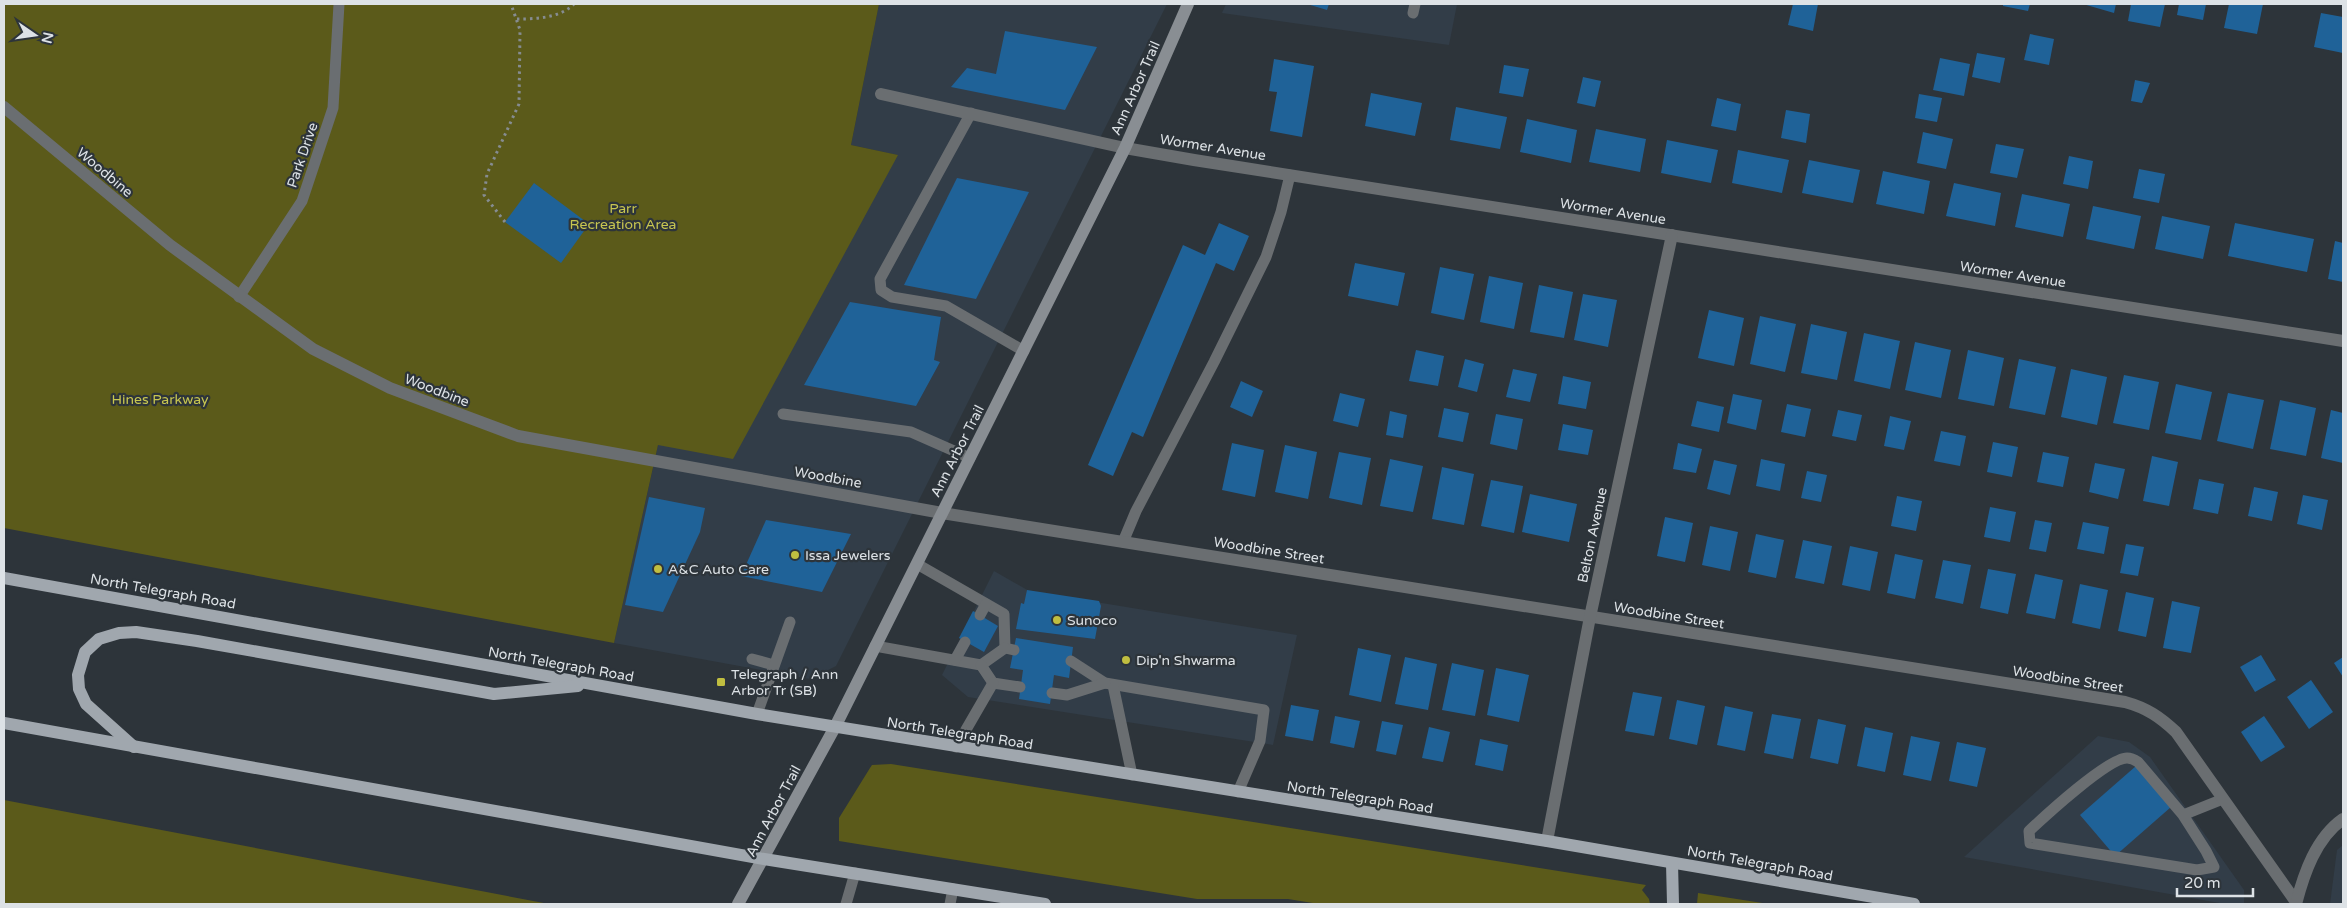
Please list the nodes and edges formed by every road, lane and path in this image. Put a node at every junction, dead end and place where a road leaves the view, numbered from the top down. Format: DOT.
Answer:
graph roads {
  1 [pos="339,4"];
  2 [pos="511,4"];
  3 [pos="574,4"];
  4 [pos="1188,4"];
  5 [pos="516,19"];
  6 [pos="881,94"];
  7 [pos="4,107"];
  8 [pos="971,113"];
  9 [pos="1125,148"];
  10 [pos="1290,175"];
  11 [pos="505,222"];
  12 [pos="1672,236"];
  13 [pos="239,297"];
  14 [pos="2343,341"];
  15 [pos="1024,351"];
  16 [pos="783,414"];
  17 [pos="970,458"];
  18 [pos="942,513"];
  19 [pos="1123,542"];
  20 [pos="917,564"];
  21 [pos="4,578"];
  22 [pos="986,604"];
  23 [pos="980,615"];
  24 [pos="1590,617"];
  25 [pos="790,622"];
  26 [pos="965,642"];
  27 [pos="875,646"];
  28 [pos="752,659"];
  29 [pos="955,660"];
  30 [pos="1071,660"];
  31 [pos="981,664"];
  32 [pos="774,665"];
  33 [pos="993,683"];
  34 [pos="1109,684"];
  35 [pos="593,685"];
  36 [pos="1020,688"];
  37 [pos="1052,693"];
  38 [pos="756,714"];
  39 [pos="4,723"];
  40 [pos="835,727"];
  41 [pos="134,747"];
  42 [pos="956,747"];
  43 [pos="1132,775"];
  44 [pos="1238,792"];
  45 [pos="2223,799"];
  46 [pos="2183,815"];
  47 [pos="2343,819"];
  48 [pos="1546,842"];
  49 [pos="764,859"];
  50 [pos="1672,863"];
  51 [pos="855,874"];
  52 [pos="953,889"];
  53 [pos="2296,903"];
  54 [pos="738,904"];
  55 [pos="846,904"];
  56 [pos="950,904"];
  57 [pos="1045,904"];
  58 [pos="1673,904"];
  59 [pos="1914,904"];
  1 -- 13 [label="lane, Park Drive"];
  2 -- 5 [label="path"];
  3 -- 5 [label="path"];
  4 -- 9 [label="street, Ann Arbor Trail"];
  5 -- 11 [label="path"];
  6 -- 8 [label="street, Wormer Avenue"];
  7 -- 13 [label="street, Woodbine"];
  8 -- 9 [label="street, Wormer Avenue"];
  8 -- 15 [label="lane"];
  9 -- 10 [label="street, Wormer Avenue"];
  9 -- 15 [label="street, Ann Arbor Trail"];
  10 -- 12 [label="street, Wormer Avenue"];
  10 -- 19 [label="lane"];
  12 -- 14 [label="street, Wormer Avenue"];
  12 -- 24 [label="street, Belton Avenue"];
  13 -- 18 [label="street, Woodbine"];
  15 -- 17 [label="street, Ann Arbor Trail"];
  16 -- 17 [label="lane"];
  17 -- 18 [label="street, Ann Arbor Trail"];
  18 -- 19 [label="street, Woodbine Street"];
  18 -- 20 [label="street, Ann Arbor Trail"];
  19 -- 24 [label="street, Woodbine Street"];
  20 -- 22 [label="lane"];
  20 -- 27 [label="street, Ann Arbor Trail"];
  21 -- 35 [label="main road, North Telegraph Road"];
  22 -- 23 [label="lane"];
  22 -- 31 [label="lane"];
  24 -- 45 [label="street, Woodbine Street"];
  24 -- 48 [label="street, Belton Avenue"];
  25 -- 32 [label="lane"];
  26 -- 29 [label="lane"];
  27 -- 29 [label="lane"];
  27 -- 40 [label="street, Ann Arbor Trail"];
  28 -- 32 [label="lane"];
  29 -- 31 [label="lane"];
  30 -- 34 [label="lane"];
  31 -- 33 [label="lane"];
  32 -- 38 [label="lane"];
  33 -- 36 [label="lane"];
  33 -- 42 [label="lane"];
  34 -- 37 [label="lane"];
  34 -- 43 [label="lane"];
  34 -- 44 [label="lane"];
  35 -- 38 [label="main road, North Telegraph Road"];
  35 -- 41 [label="main road"];
  38 -- 40 [label="main road, North Telegraph Road"];
  39 -- 41 [label="main road"];
  40 -- 42 [label="main road, North Telegraph Road"];
  40 -- 49 [label="street, Ann Arbor Trail"];
  41 -- 49 [label="main road"];
  42 -- 43 [label="main road, North Telegraph Road"];
  43 -- 44 [label="main road, North Telegraph Road"];
  44 -- 48 [label="main road, North Telegraph Road"];
  45 -- 46 [label="lane"];
  45 -- 53 [label="street, Woodbine Street"];
  46 -- 46 [label="lane"];
  47 -- 53 [label="street"];
  48 -- 50 [label="main road, North Telegraph Road"];
  49 -- 51 [label="main road"];
  49 -- 54 [label="street, Ann Arbor Trail"];
  50 -- 58 [label="main road"];
  50 -- 59 [label="main road, North Telegraph Road"];
  51 -- 52 [label="main road"];
  51 -- 55 [label="lane"];
  52 -- 56 [label="lane"];
  52 -- 57 [label="main road"];
}
